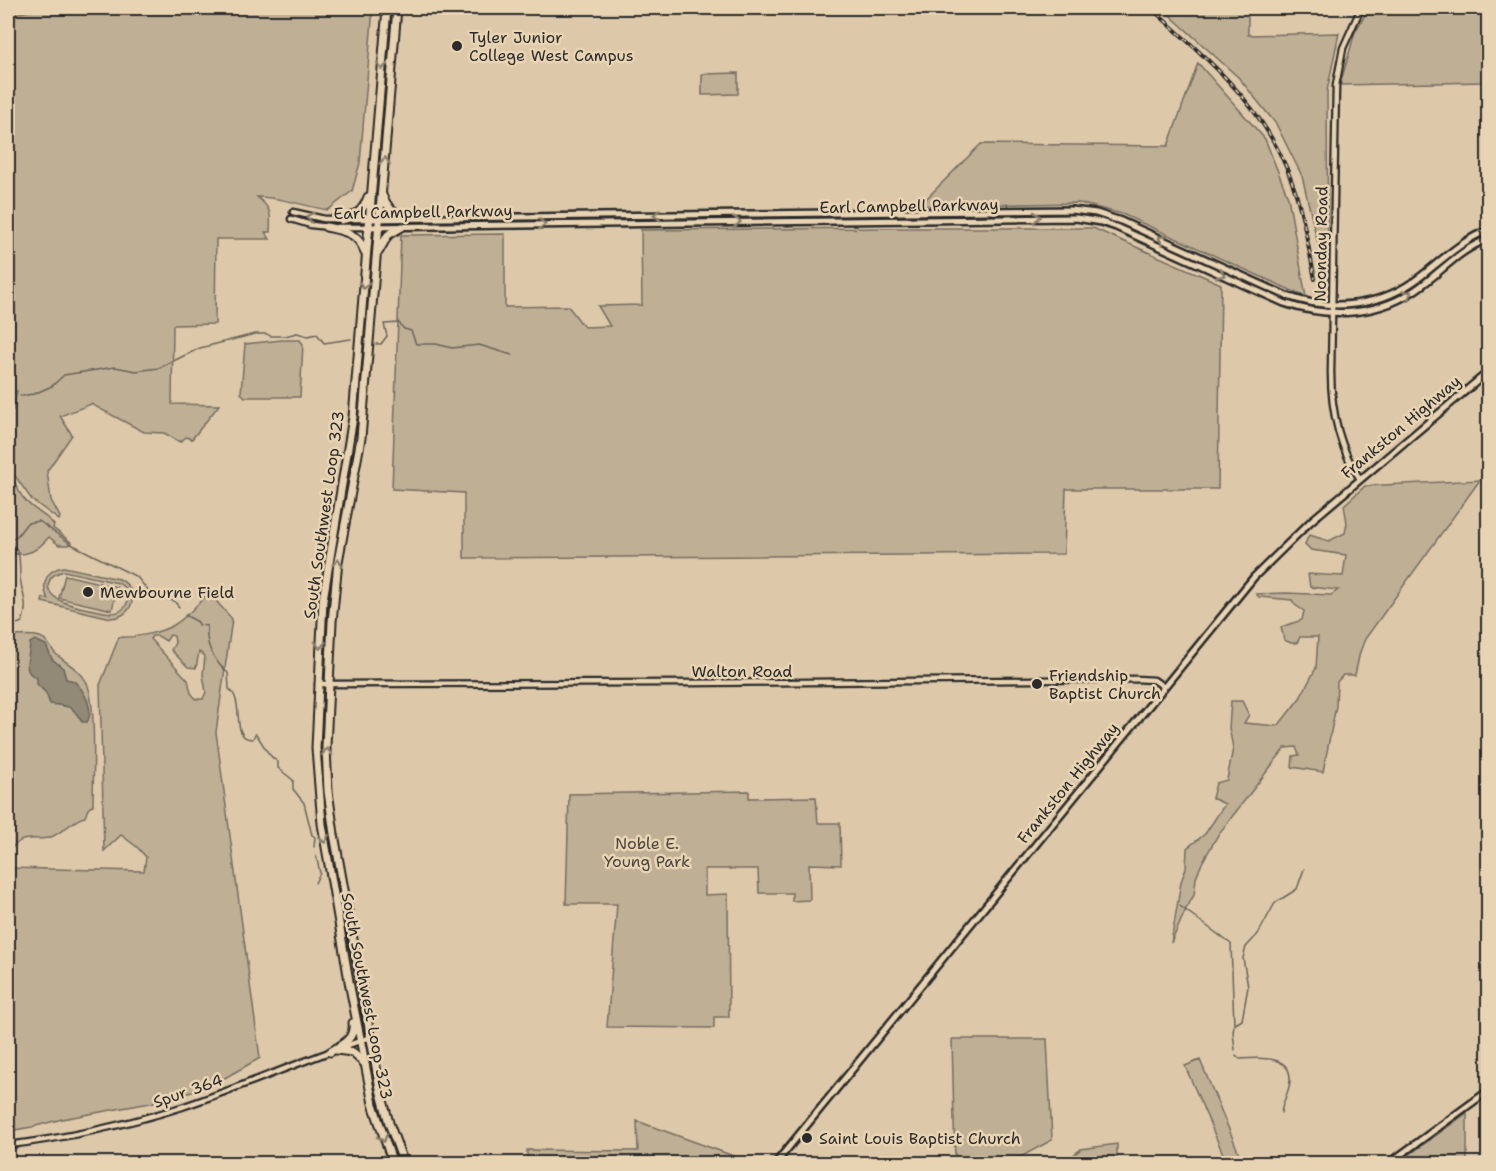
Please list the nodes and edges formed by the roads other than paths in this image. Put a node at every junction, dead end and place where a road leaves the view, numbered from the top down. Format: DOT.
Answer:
graph roads {
  1 [pos="387,8"];
  2 [pos="397,8"];
  3 [pos="1362,8"];
  4 [pos="372,186"];
  5 [pos="382,195"];
  6 [pos="1072,210"];
  7 [pos="293,212"];
  8 [pos="827,213"];
  9 [pos="1071,217"];
  10 [pos="291,219"];
  11 [pos="407,219"];
  12 [pos="342,220"];
  13 [pos="827,220"];
  14 [pos="368,223"];
  15 [pos="379,223"];
  16 [pos="402,226"];
  17 [pos="326,227"];
  18 [pos="1488,230"];
  19 [pos="1488,238"];
  20 [pos="376,256"];
  21 [pos="366,258"];
  22 [pos="1423,274"];
  23 [pos="1428,280"];
  24 [pos="1333,306"];
  25 [pos="1333,313"];
  26 [pos="1488,372"];
  27 [pos="356,381"];
  28 [pos="365,399"];
  29 [pos="1360,479"];
  30 [pos="318,684"];
  31 [pos="328,684"];
  32 [pos="1164,687"];
  33 [pos="350,987"];
  34 [pos="371,1037"];
  35 [pos="360,1040"];
  36 [pos="333,1051"];
  37 [pos="365,1064"];
  38 [pos="1488,1090"];
  39 [pos="8,1145"];
  40 [pos="393,1164"];
  41 [pos="404,1164"];
  42 [pos="775,1164"];
  43 [pos="1388,1164"];
  1 -- 4 [label="highway, South Southwest Loop 323, one-way"];
  5 -- 2 [label="highway, South Southwest Loop 323, one-way"];
  3 -- 24 [label="street, Noonday Road"];
  4 -- 12 [label="highway"];
  4 -- 14 [label="highway, South Southwest Loop 323"];
  5 -- 11 [label="highway"];
  5 -- 15 [label="highway, South Southwest Loop 323"];
  6 -- 8 [label="main road, Earl Campbell Parkway"];
  6 -- 9 [label="main road"];
  24 -- 6 [label="main road, Earl Campbell Parkway, one-way"];
  12 -- 7 [label="street, Earl Campbell Parkway, one-way"];
  8 -- 11 [label="main road, Earl Campbell Parkway, one-way"];
  8 -- 13 [label="main road"];
  13 -- 9 [label="main road, Earl Campbell Parkway, one-way"];
  9 -- 25 [label="main road, Earl Campbell Parkway, one-way"];
  10 -- 17 [label="street, Earl Campbell Parkway"];
  11 -- 15 [label="main road, Earl Campbell Parkway"];
  12 -- 14 [label="street, Earl Campbell Parkway"];
  16 -- 13 [label="main road, Earl Campbell Parkway, one-way"];
  14 -- 15 [label="main road, Earl Campbell Parkway"];
  14 -- 17 [label="street, Earl Campbell Parkway"];
  14 -- 21 [label="highway, South Southwest Loop 323"];
  15 -- 16 [label="main road, Earl Campbell Parkway"];
  15 -- 20 [label="highway, South Southwest Loop 323"];
  16 -- 20 [label="highway"];
  17 -- 21 [label="highway"];
  18 -- 22 [label="main road, Earl Campbell Parkway"];
  19 -- 23 [label="main road, Earl Campbell Parkway"];
  20 -- 28 [label="highway, South Southwest Loop 323"];
  21 -- 27 [label="highway, South Southwest Loop 323, one-way"];
  22 -- 23 [label="main road"];
  22 -- 24 [label="main road, Earl Campbell Parkway"];
  25 -- 23 [label="main road, Earl Campbell Parkway, one-way"];
  24 -- 25 [label="street, Noonday Road"];
  25 -- 29 [label="street, Noonday Road"];
  26 -- 29 [label="main road, Frankston Highway"];
  27 -- 28 [label="highway"];
  27 -- 30 [label="highway, South Southwest Loop 323, one-way"];
  31 -- 28 [label="highway, South Southwest Loop 323, one-way"];
  29 -- 32 [label="main road, Frankston Highway"];
  30 -- 31 [label="street, Walton Road"];
  30 -- 33 [label="highway, South Southwest Loop 323, one-way"];
  31 -- 32 [label="street, Walton Road"];
  34 -- 31 [label="highway, South Southwest Loop 323, one-way"];
  32 -- 42 [label="main road, Frankston Highway"];
  33 -- 35 [label="highway, South Southwest Loop 323"];
  33 -- 36 [label="highway"];
  34 -- 35 [label="street, Spur 364"];
  34 -- 41 [label="highway, South Southwest Loop 323"];
  35 -- 36 [label="street, Spur 364"];
  35 -- 37 [label="highway, South Southwest Loop 323"];
  36 -- 37 [label="highway"];
  36 -- 39 [label="street, Spur 364"];
  37 -- 40 [label="highway, South Southwest Loop 323, one-way"];
  38 -- 43 [label="main road"];
}
